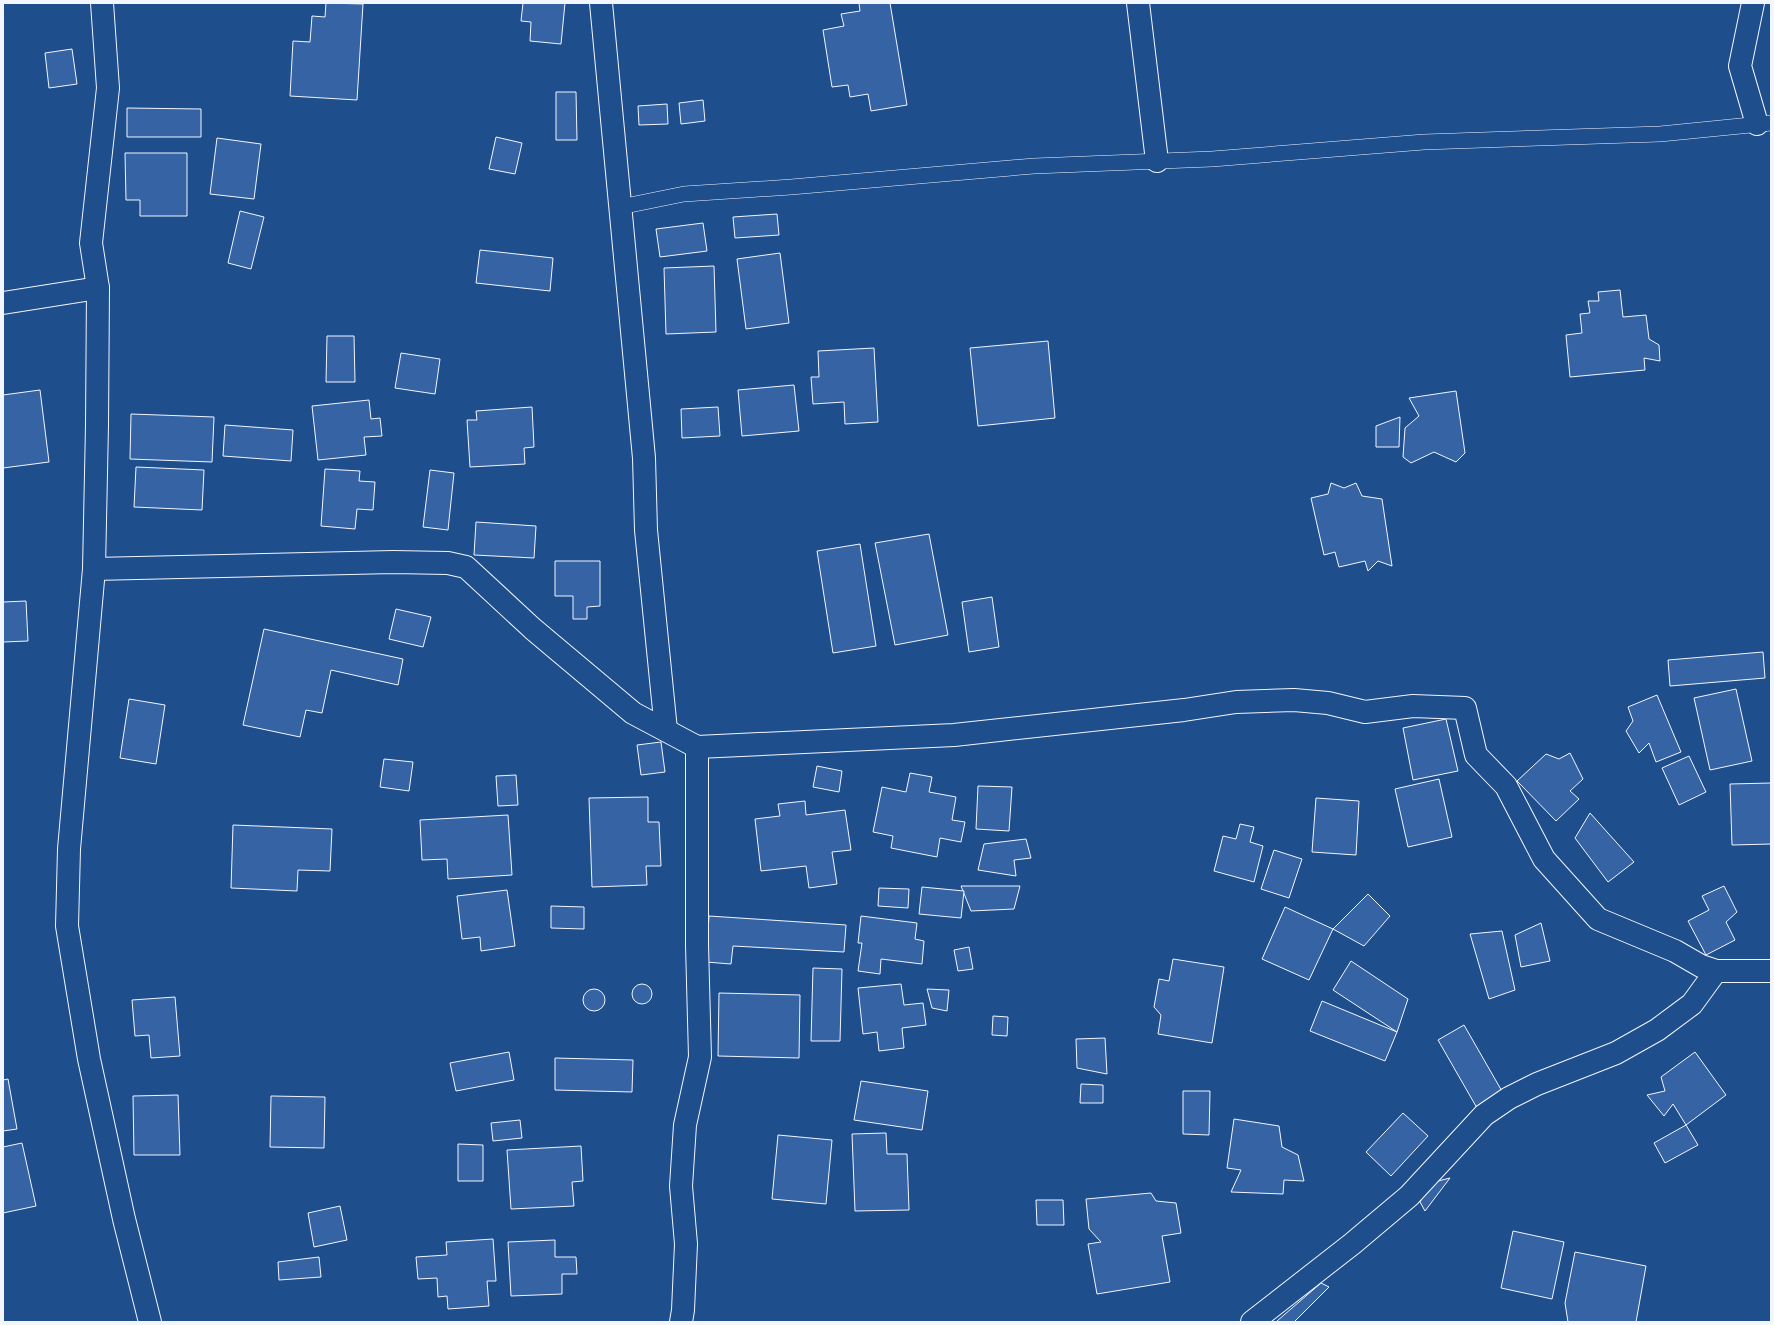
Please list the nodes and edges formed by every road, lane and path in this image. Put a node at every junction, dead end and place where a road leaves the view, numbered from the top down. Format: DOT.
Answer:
graph roads {
  1 [pos="102,3"];
  2 [pos="600,3"];
  3 [pos="1138,3"];
  4 [pos="1753,3"];
  5 [pos="1764,123"];
  6 [pos="1157,161"];
  7 [pos="620,207"];
  8 [pos="98,288"];
  9 [pos="3,303"];
  10 [pos="94,569"];
  11 [pos="666,730"];
  12 [pos="697,747"];
  13 [pos="1716,971"];
  14 [pos="1771,971"];
  15 [pos="150,1322"];
  16 [pos="681,1322"];
  17 [pos="1252,1322"];
  1 -- 8 [label="street"];
  2 -- 7 [label="street"];
  3 -- 6 [label="street"];
  4 -- 5 [label="street"];
  5 -- 6 [label="lane"];
  6 -- 7 [label="lane"];
  7 -- 11 [label="street"];
  8 -- 9 [label="street"];
  8 -- 10 [label="street"];
  10 -- 11 [label="street"];
  10 -- 15 [label="street"];
  11 -- 12 [label="street"];
  12 -- 13 [label="street"];
  12 -- 16 [label="street"];
  13 -- 14 [label="street"];
  13 -- 17 [label="street"];
}
